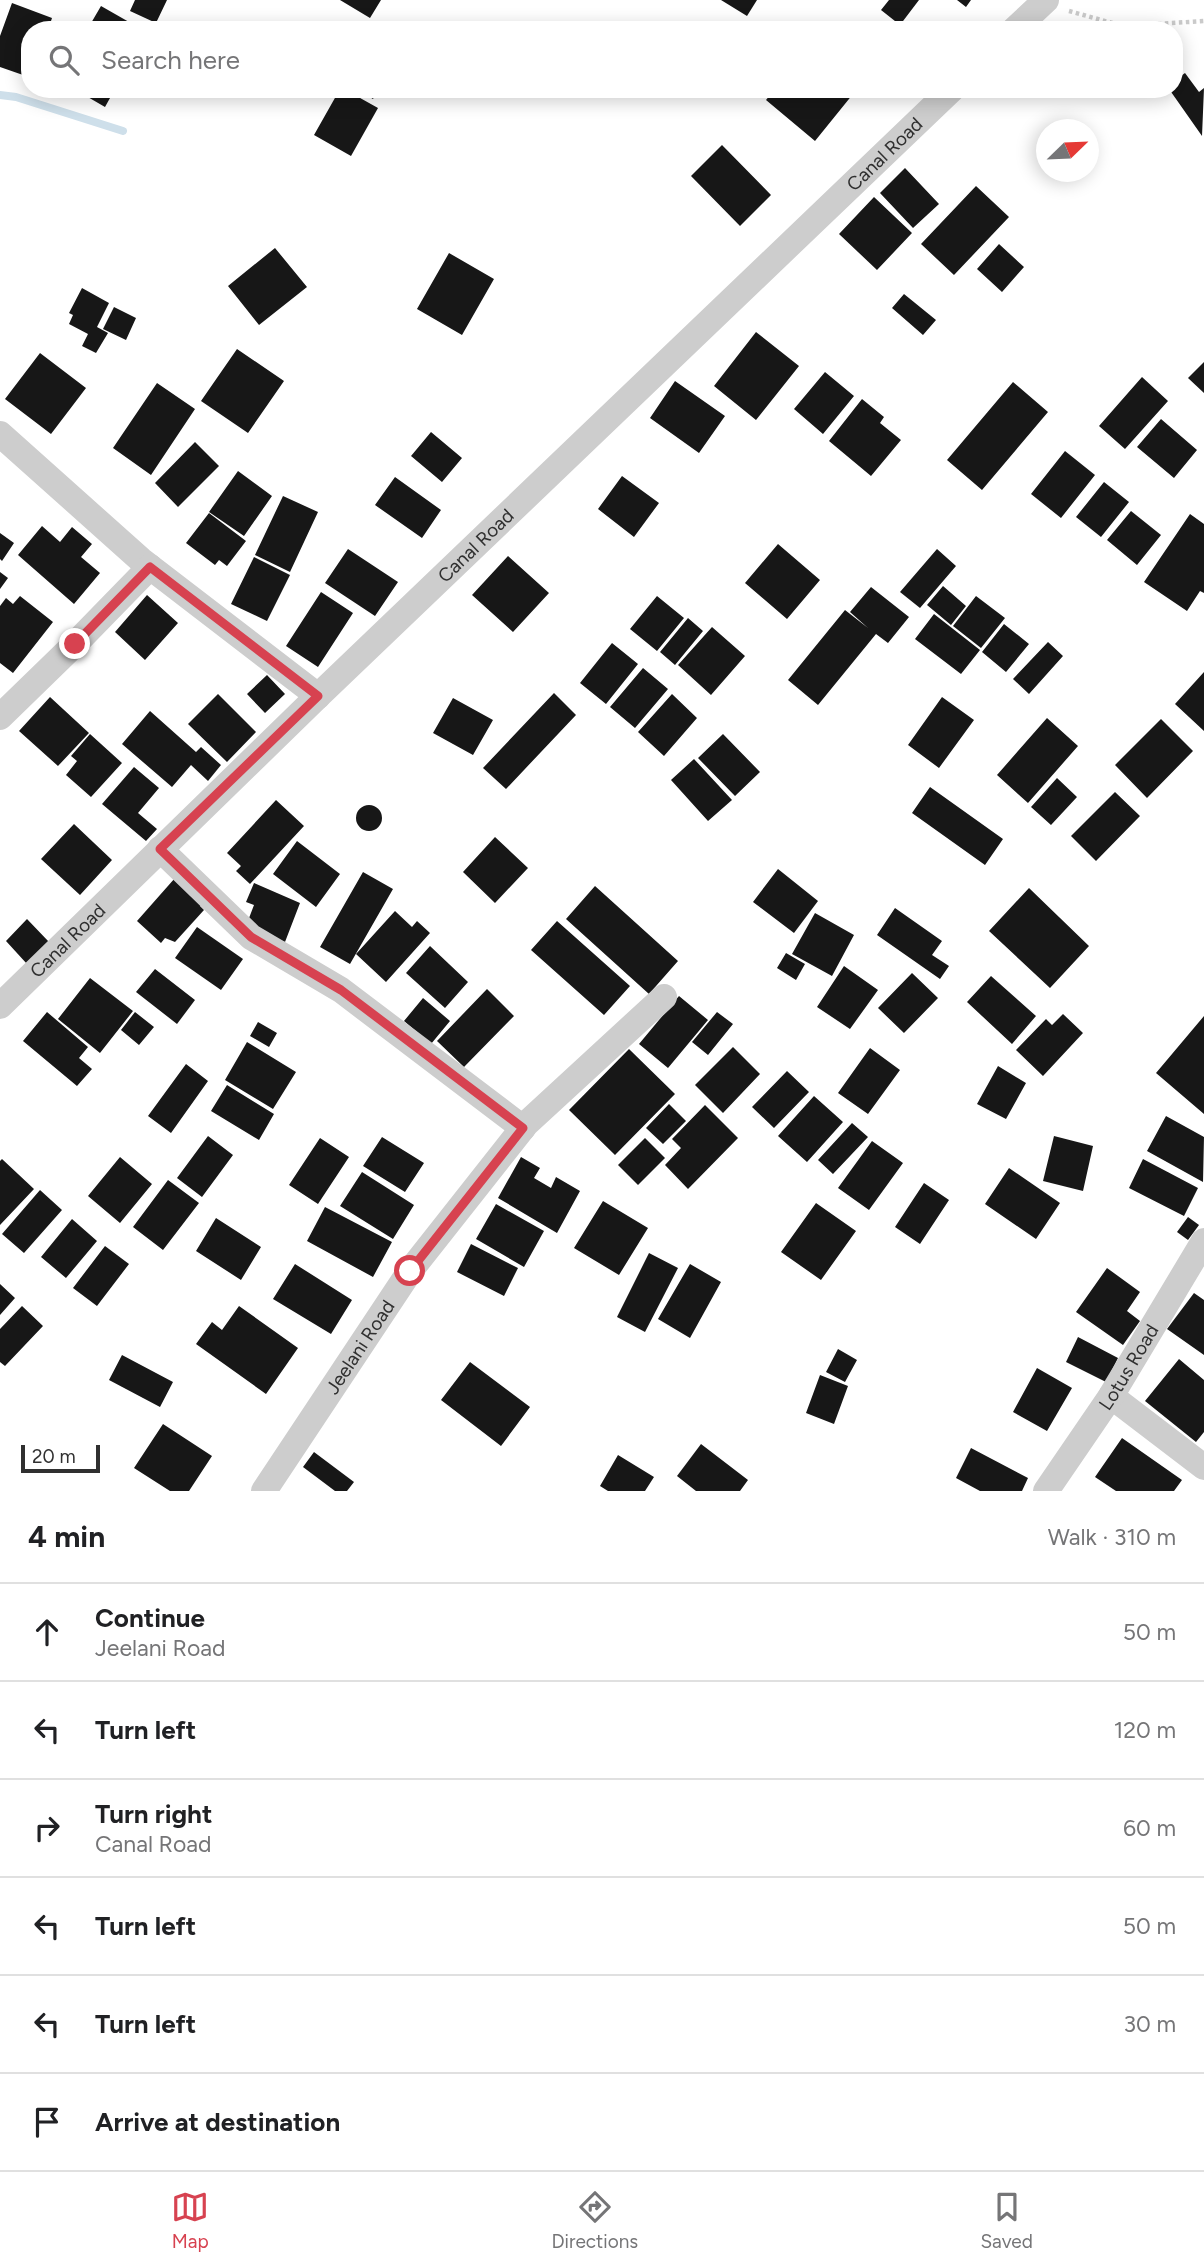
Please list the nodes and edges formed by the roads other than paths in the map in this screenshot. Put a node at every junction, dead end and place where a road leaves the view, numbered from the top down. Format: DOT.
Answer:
graph roads {
  1 [pos="1055,5"];
  2 [pos="1029,21"];
  3 [pos="943,98"];
  4 [pos="0,434"];
  5 [pos="150,567"];
  6 [pos="318,696"];
  7 [pos="0,717"];
  8 [pos="160,849"];
  9 [pos="664,997"];
  10 [pos="0,1006"];
  11 [pos="523,1128"];
  12 [pos="1204,1241"];
  13 [pos="1111,1396"];
  14 [pos="1204,1467"];
  15 [pos="264,1491"];
  16 [pos="1046,1491"];
  1 -- 2 [label="street"];
  3 -- 6 [label="street, Canal Road"];
  4 -- 5 [label="street"];
  5 -- 6 [label="street"];
  5 -- 7 [label="street"];
  6 -- 8 [label="street, Canal Road"];
  8 -- 10 [label="street, Canal Road"];
  8 -- 11 [label="street"];
  9 -- 11 [label="street, Jeelani Road"];
  11 -- 15 [label="street, Jeelani Road"];
  12 -- 13 [label="street, Lotus Road"];
  13 -- 14 [label="street"];
  13 -- 16 [label="street, Lotus Road"];
}
